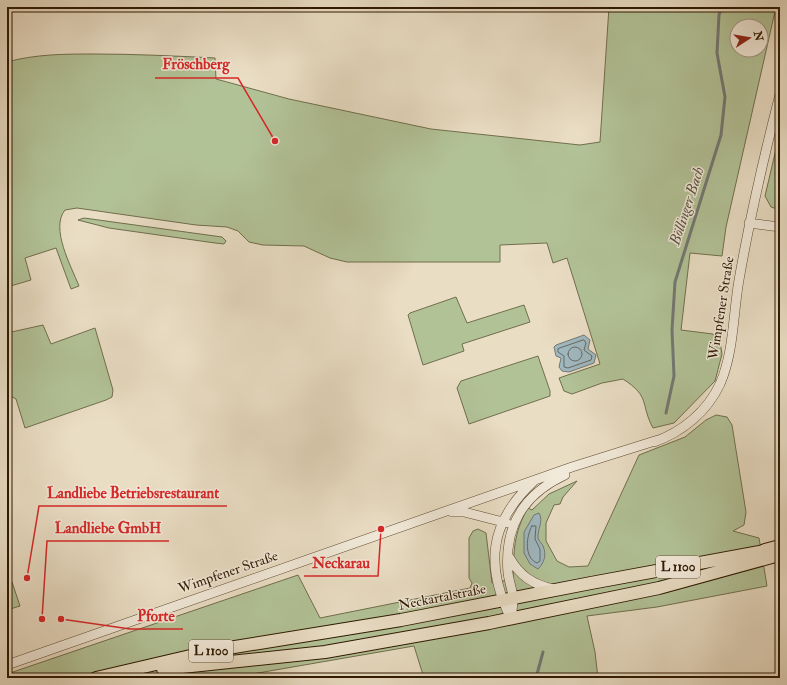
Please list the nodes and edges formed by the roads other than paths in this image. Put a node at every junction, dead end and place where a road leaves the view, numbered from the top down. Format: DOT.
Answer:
graph roads {
  1 [pos="780,94"];
  2 [pos="749,223"];
  3 [pos="780,227"];
  4 [pos="658,440"];
  5 [pos="535,480"];
  6 [pos="436,515"];
  7 [pos="514,520"];
  8 [pos="501,522"];
  9 [pos="780,547"];
  10 [pos="765,551"];
  11 [pos="780,554"];
  12 [pos="508,557"];
  13 [pos="564,589"];
  14 [pos="507,600"];
  15 [pos="511,619"];
  16 [pos="7,665"];
  17 [pos="110,675"];
  18 [pos="96,678"];
  1 -- 2 [label="street, Wimpfener Straße"];
  2 -- 3 [label="street"];
  2 -- 4 [label="street, Wimpfener Straße"];
  4 -- 5 [label="street, Wimpfener Straße"];
  4 -- 7 [label="street, Wimpfener Straße"];
  5 -- 6 [label="street, Wimpfener Straße"];
  5 -- 8 [label="street, Wimpfener Straße"];
  6 -- 8 [label="street, Wimpfener Straße"];
  6 -- 16 [label="street, Wimpfener Straße"];
  7 -- 8 [label="street, Wimpfener Straße"];
  7 -- 12 [label="street"];
  8 -- 14 [label="street, Wimpfener Straße"];
  9 -- 10 [label="highway"];
  10 -- 11 [label="main road, Neckartalstraße / L 1100"];
  10 -- 13 [label="main road, Neckartalstraße / L 1100"];
  11 -- 15 [label="main road, Neckartalstraße / L 1100"];
  12 -- 13 [label="street"];
  12 -- 14 [label="street"];
  13 -- 14 [label="main road, Neckartalstraße / L 1100"];
  14 -- 15 [label="street, Wimpfener Straße"];
  14 -- 17 [label="main road, Neckartalstraße / L 1100"];
  15 -- 17 [label="main road, Neckartalstraße / L 1100"];
  17 -- 18 [label="main road, Neckartalstraße / L 1100"];
}
